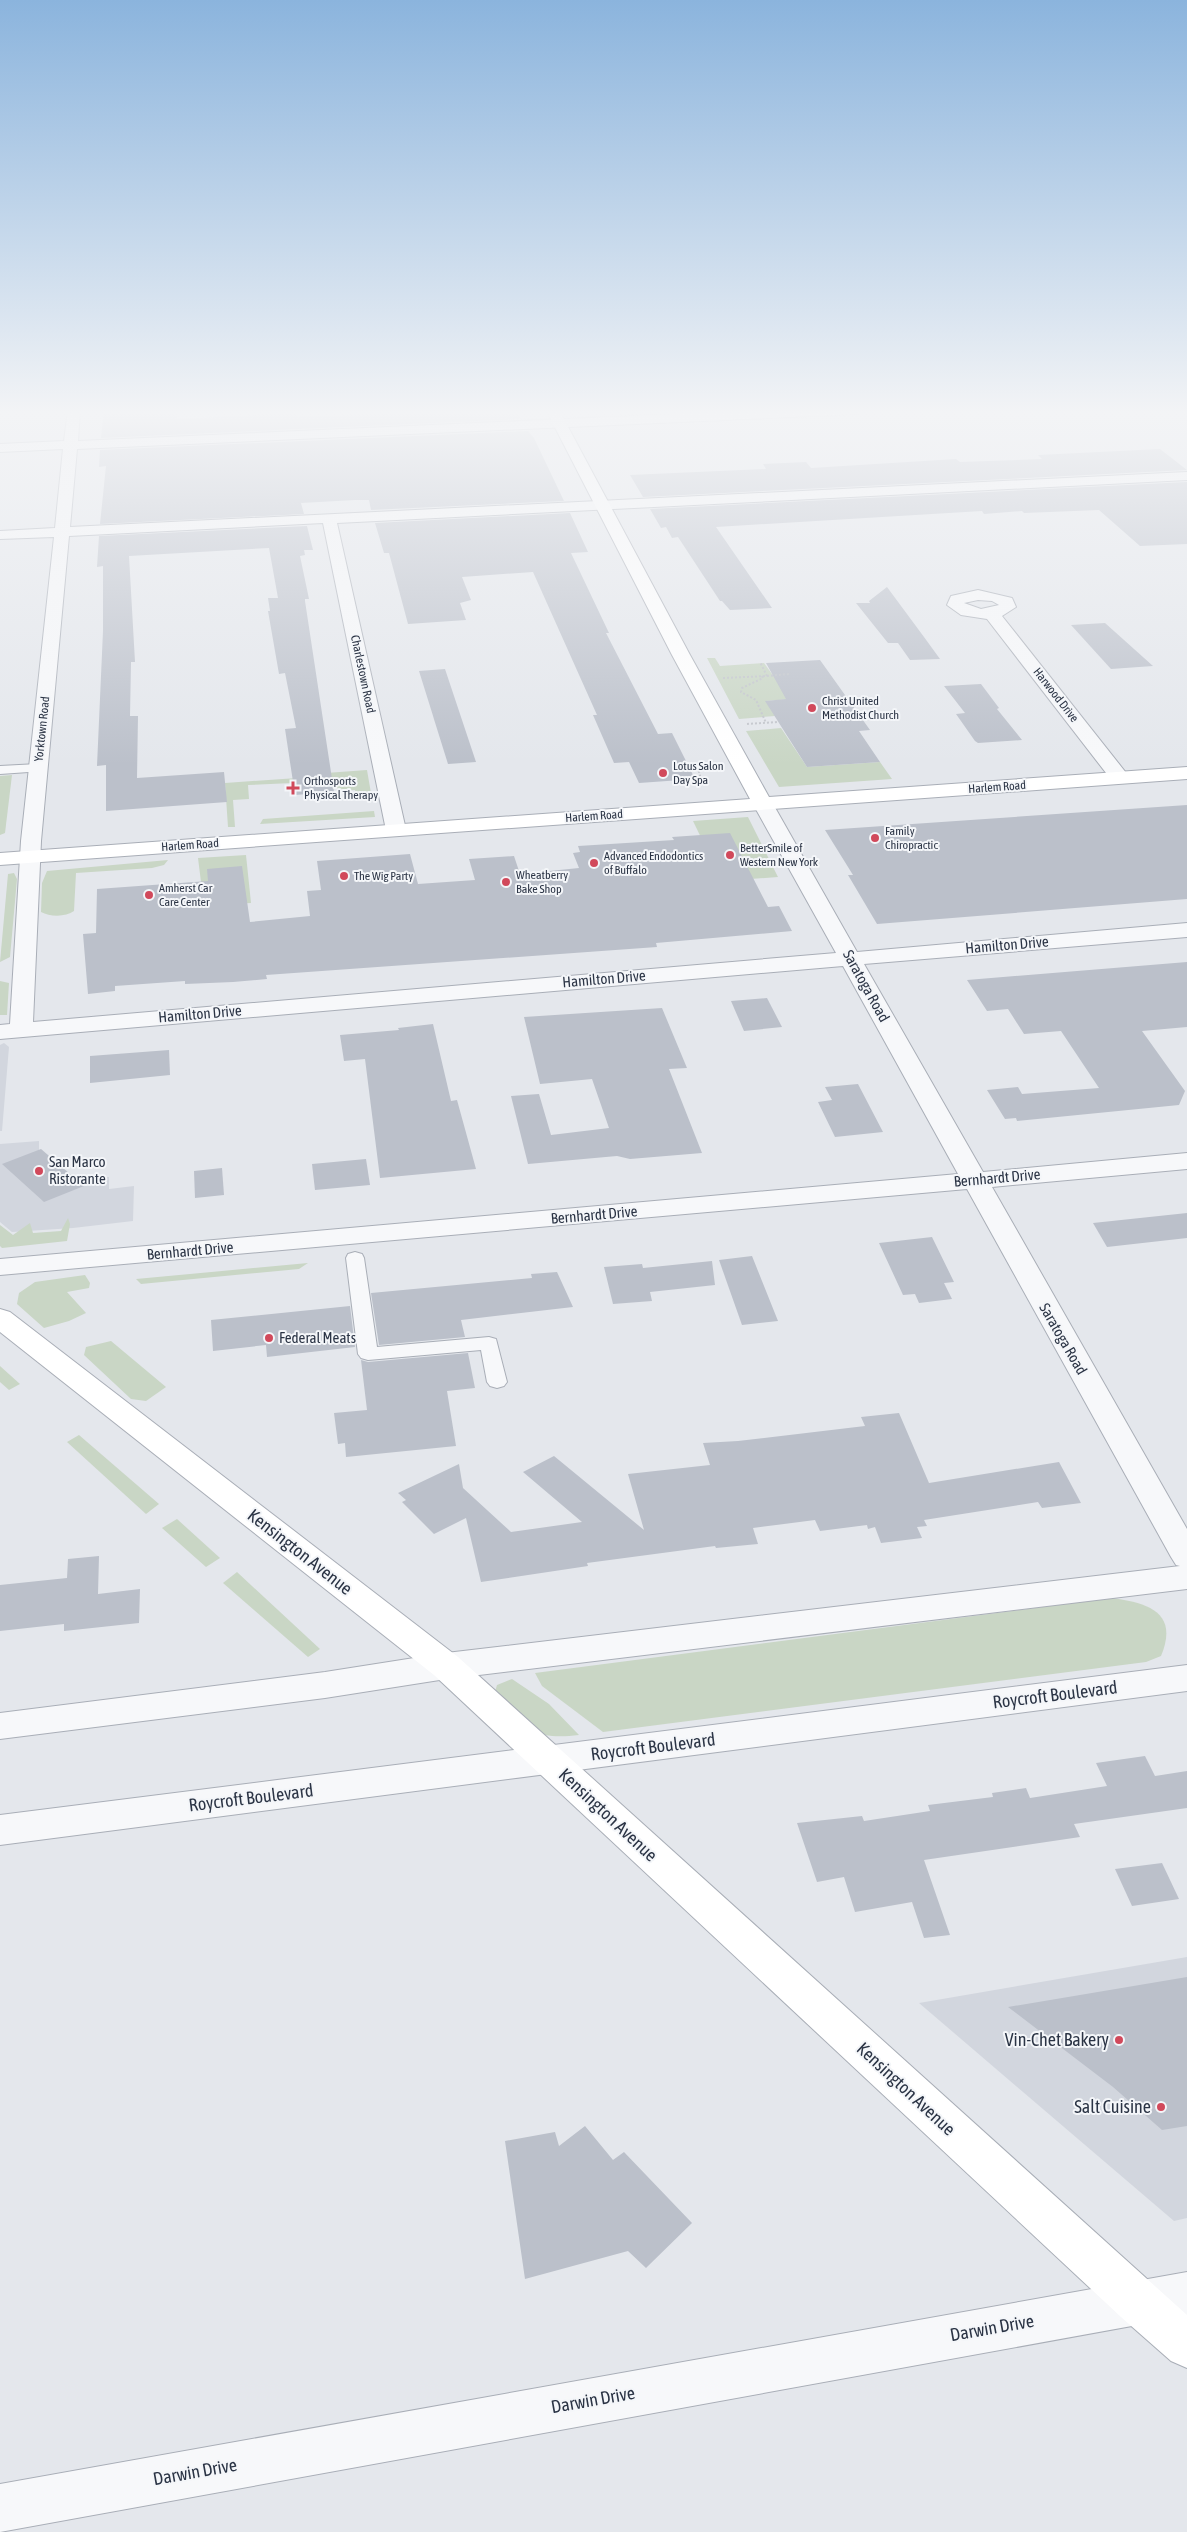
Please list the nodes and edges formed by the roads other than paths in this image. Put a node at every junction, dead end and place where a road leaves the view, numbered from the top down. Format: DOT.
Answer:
graph roads {
  1 [pos="62,528"];
  2 [pos="135,528"];
  3 [pos="331,528"];
  4 [pos="614,528"];
  5 [pos="62,532"];
  6 [pos="0,535"];
  7 [pos="992,613"];
  8 [pos="38,768"];
  9 [pos="0,770"];
  10 [pos="1187,773"];
  11 [pos="1120,778"];
  12 [pos="763,804"];
  13 [pos="396,830"];
  14 [pos="30,857"];
  15 [pos="0,859"];
  16 [pos="1187,930"];
  17 [pos="851,958"];
  18 [pos="10,1030"];
  19 [pos="1187,1160"];
  20 [pos="973,1180"];
  21 [pos="355,1258"];
  22 [pos="0,1267"];
  23 [pos="2,1321"];
  24 [pos="498,1382"];
  25 [pos="1187,1557"];
  26 [pos="1187,1577"];
  27 [pos="446,1666"];
  28 [pos="1187,1678"];
  29 [pos="0,1726"];
  30 [pos="549,1761"];
  31 [pos="0,1830"];
  32 [pos="1187,2294"];
  33 [pos="1137,2302"];
  34 [pos="1187,2345"];
  35 [pos="0,2508"];
  1 -- 5 [label="street, Yorktown Road"];
  2 -- 5 [label="street"];
  3 -- 13 [label="street, Charlestown Road"];
  4 -- 12 [label="street, Saratoga Road"];
  5 -- 6 [label="street"];
  5 -- 8 [label="street, Yorktown Road"];
  7 -- 11 [label="street, Harwood Drive"];
  8 -- 9 [label="lane"];
  8 -- 14 [label="street, Yorktown Road"];
  10 -- 11 [label="street, Harlem Road"];
  11 -- 12 [label="street, Harlem Road"];
  12 -- 13 [label="street, Harlem Road"];
  12 -- 17 [label="street, Saratoga Road"];
  13 -- 14 [label="street, Harlem Road"];
  14 -- 15 [label="street, Harlem Road"];
  14 -- 18 [label="street, Yorktown Road"];
  16 -- 17 [label="street, Hamilton Drive"];
  17 -- 18 [label="street, Hamilton Drive"];
  17 -- 20 [label="street, Saratoga Road"];
  19 -- 20 [label="street, Bernhardt Drive"];
  20 -- 22 [label="street, Bernhardt Drive"];
  20 -- 25 [label="street, Saratoga Road"];
  21 -- 24 [label="lane"];
  23 -- 27 [label="street, Kensington Avenue"];
  26 -- 27 [label="street"];
  27 -- 29 [label="street"];
  27 -- 30 [label="street, Kensington Avenue"];
  28 -- 30 [label="street, Roycroft Boulevard"];
  30 -- 31 [label="street, Roycroft Boulevard"];
  30 -- 33 [label="street, Kensington Avenue"];
  32 -- 33 [label="street, Darwin Drive"];
  33 -- 34 [label="street, Kensington Avenue"];
  33 -- 35 [label="street, Darwin Drive"];
}
